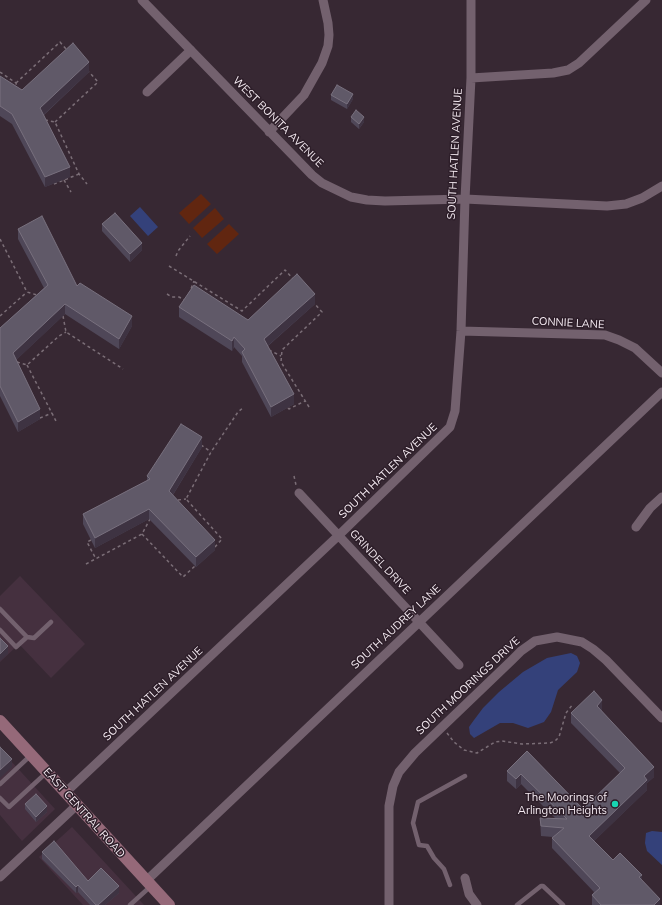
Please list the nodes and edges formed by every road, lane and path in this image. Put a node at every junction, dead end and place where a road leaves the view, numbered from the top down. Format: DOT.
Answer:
graph roads {
  1 [pos="142,0"];
  2 [pos="323,0"];
  3 [pos="471,0"];
  4 [pos="646,0"];
  5 [pos="191,50"];
  6 [pos="68,51"];
  7 [pos="0,72"];
  8 [pos="89,72"];
  9 [pos="471,78"];
  10 [pos="16,83"];
  11 [pos="17,90"];
  12 [pos="147,92"];
  13 [pos="40,118"];
  14 [pos="55,122"];
  15 [pos="269,132"];
  16 [pos="79,174"];
  17 [pos="64,180"];
  18 [pos="54,184"];
  19 [pos="87,184"];
  20 [pos="662,186"];
  21 [pos="71,192"];
  22 [pos="465,199"];
  23 [pos="190,236"];
  24 [pos="0,239"];
  25 [pos="176,256"];
  26 [pos="170,266"];
  27 [pos="194,281"];
  28 [pos="296,284"];
  29 [pos="27,292"];
  30 [pos="167,294"];
  31 [pos="39,295"];
  32 [pos="315,304"];
  33 [pos="62,311"];
  34 [pos="0,316"];
  35 [pos="461,330"];
  36 [pos="66,332"];
  37 [pos="268,349"];
  38 [pos="281,356"];
  39 [pos="16,362"];
  40 [pos="27,365"];
  41 [pos="123,369"];
  42 [pos="662,373"];
  43 [pos="662,392"];
  44 [pos="305,401"];
  45 [pos="244,407"];
  46 [pos="309,407"];
  47 [pos="288,408"];
  48 [pos="52,413"];
  49 [pos="40,418"];
  50 [pos="57,423"];
  51 [pos="198,443"];
  52 [pos="212,452"];
  53 [pos="299,493"];
  54 [pos="662,496"];
  55 [pos="186,499"];
  56 [pos="171,501"];
  57 [pos="153,514"];
  58 [pos="636,528"];
  59 [pos="142,534"];
  60 [pos="338,536"];
  61 [pos="91,540"];
  62 [pos="214,548"];
  63 [pos="96,558"];
  64 [pos="86,564"];
  65 [pos="195,566"];
  66 [pos="0,609"];
  67 [pos="51,622"];
  68 [pos="419,622"];
  69 [pos="0,630"];
  70 [pos="27,637"];
  71 [pos="459,665"];
  72 [pos="574,704"];
  73 [pos="662,718"];
  74 [pos="1,724"];
  75 [pos="446,732"];
  76 [pos="32,755"];
  77 [pos="47,772"];
  78 [pos="465,776"];
  79 [pos="0,784"];
  80 [pos="66,792"];
  81 [pos="0,798"];
  82 [pos="77,805"];
  83 [pos="0,877"];
  84 [pos="465,878"];
  85 [pos="149,883"];
  86 [pos="450,885"];
  87 [pos="389,902"];
  88 [pos="130,905"];
  89 [pos="169,905"];
  90 [pos="477,905"];
  91 [pos="517,905"];
  92 [pos="563,905"];
  1 -- 5 [label="street, WEST BONITA AVENUE"];
  2 -- 15 [label="street"];
  3 -- 9 [label="street, SOUTH HATLEN AVENUE"];
  4 -- 9 [label="street"];
  5 -- 12 [label="street"];
  5 -- 15 [label="street, WEST BONITA AVENUE"];
  6 -- 10 [label="path"];
  7 -- 10 [label="path"];
  8 -- 14 [label="path"];
  9 -- 22 [label="street, SOUTH HATLEN AVENUE"];
  10 -- 11 [label="path"];
  13 -- 14 [label="path"];
  14 -- 16 [label="path"];
  15 -- 22 [label="street, WEST BONITA AVENUE"];
  16 -- 17 [label="path"];
  16 -- 19 [label="path"];
  17 -- 18 [label="path"];
  17 -- 21 [label="path"];
  20 -- 22 [label="street, WEST BONITA AVENUE"];
  22 -- 35 [label="street, SOUTH HATLEN AVENUE"];
  23 -- 25 [label="path"];
  24 -- 29 [label="path"];
  26 -- 27 [label="path"];
  27 -- 28 [label="path"];
  27 -- 30 [label="path"];
  29 -- 31 [label="path"];
  29 -- 34 [label="path"];
  32 -- 38 [label="path"];
  33 -- 36 [label="path"];
  35 -- 42 [label="street, CONNIE LANE"];
  35 -- 60 [label="street, SOUTH HATLEN AVENUE"];
  36 -- 40 [label="path"];
  36 -- 41 [label="path"];
  37 -- 38 [label="path"];
  38 -- 44 [label="path"];
  39 -- 40 [label="path"];
  40 -- 48 [label="path"];
  43 -- 68 [label="street, SOUTH AUDREY LANE"];
  44 -- 46 [label="path"];
  44 -- 47 [label="path"];
  45 -- 52 [label="path"];
  48 -- 49 [label="path"];
  48 -- 50 [label="path"];
  51 -- 52 [label="path"];
  52 -- 55 [label="path"];
  53 -- 60 [label="street, GRINDEL DRIVE"];
  54 -- 58 [label="street"];
  55 -- 56 [label="path"];
  55 -- 62 [label="path"];
  57 -- 59 [label="path"];
  59 -- 63 [label="path"];
  59 -- 65 [label="path"];
  60 -- 68 [label="street, GRINDEL DRIVE"];
  60 -- 80 [label="street, SOUTH HATLEN AVENUE"];
  61 -- 63 [label="path"];
  63 -- 64 [label="path"];
  66 -- 70 [label="lane"];
  67 -- 70 [label="lane"];
  68 -- 71 [label="street, GRINDEL DRIVE"];
  68 -- 85 [label="street, SOUTH AUDREY LANE"];
  69 -- 70 [label="lane"];
  72 -- 75 [label="path"];
  73 -- 87 [label="street, SOUTH MOORINGS DRIVE"];
  74 -- 76 [label="main road, EAST CENTRAL ROAD"];
  76 -- 77 [label="main road, EAST CENTRAL ROAD"];
  76 -- 79 [label="lane"];
  77 -- 80 [label="main road, EAST CENTRAL ROAD"];
  77 -- 81 [label="lane"];
  78 -- 86 [label="lane"];
  80 -- 82 [label="main road, EAST CENTRAL ROAD"];
  82 -- 83 [label="street"];
  82 -- 85 [label="main road, EAST CENTRAL ROAD"];
  84 -- 90 [label="street"];
  85 -- 88 [label="lane"];
  85 -- 89 [label="main road, EAST CENTRAL ROAD"];
  91 -- 92 [label="lane"];
}
